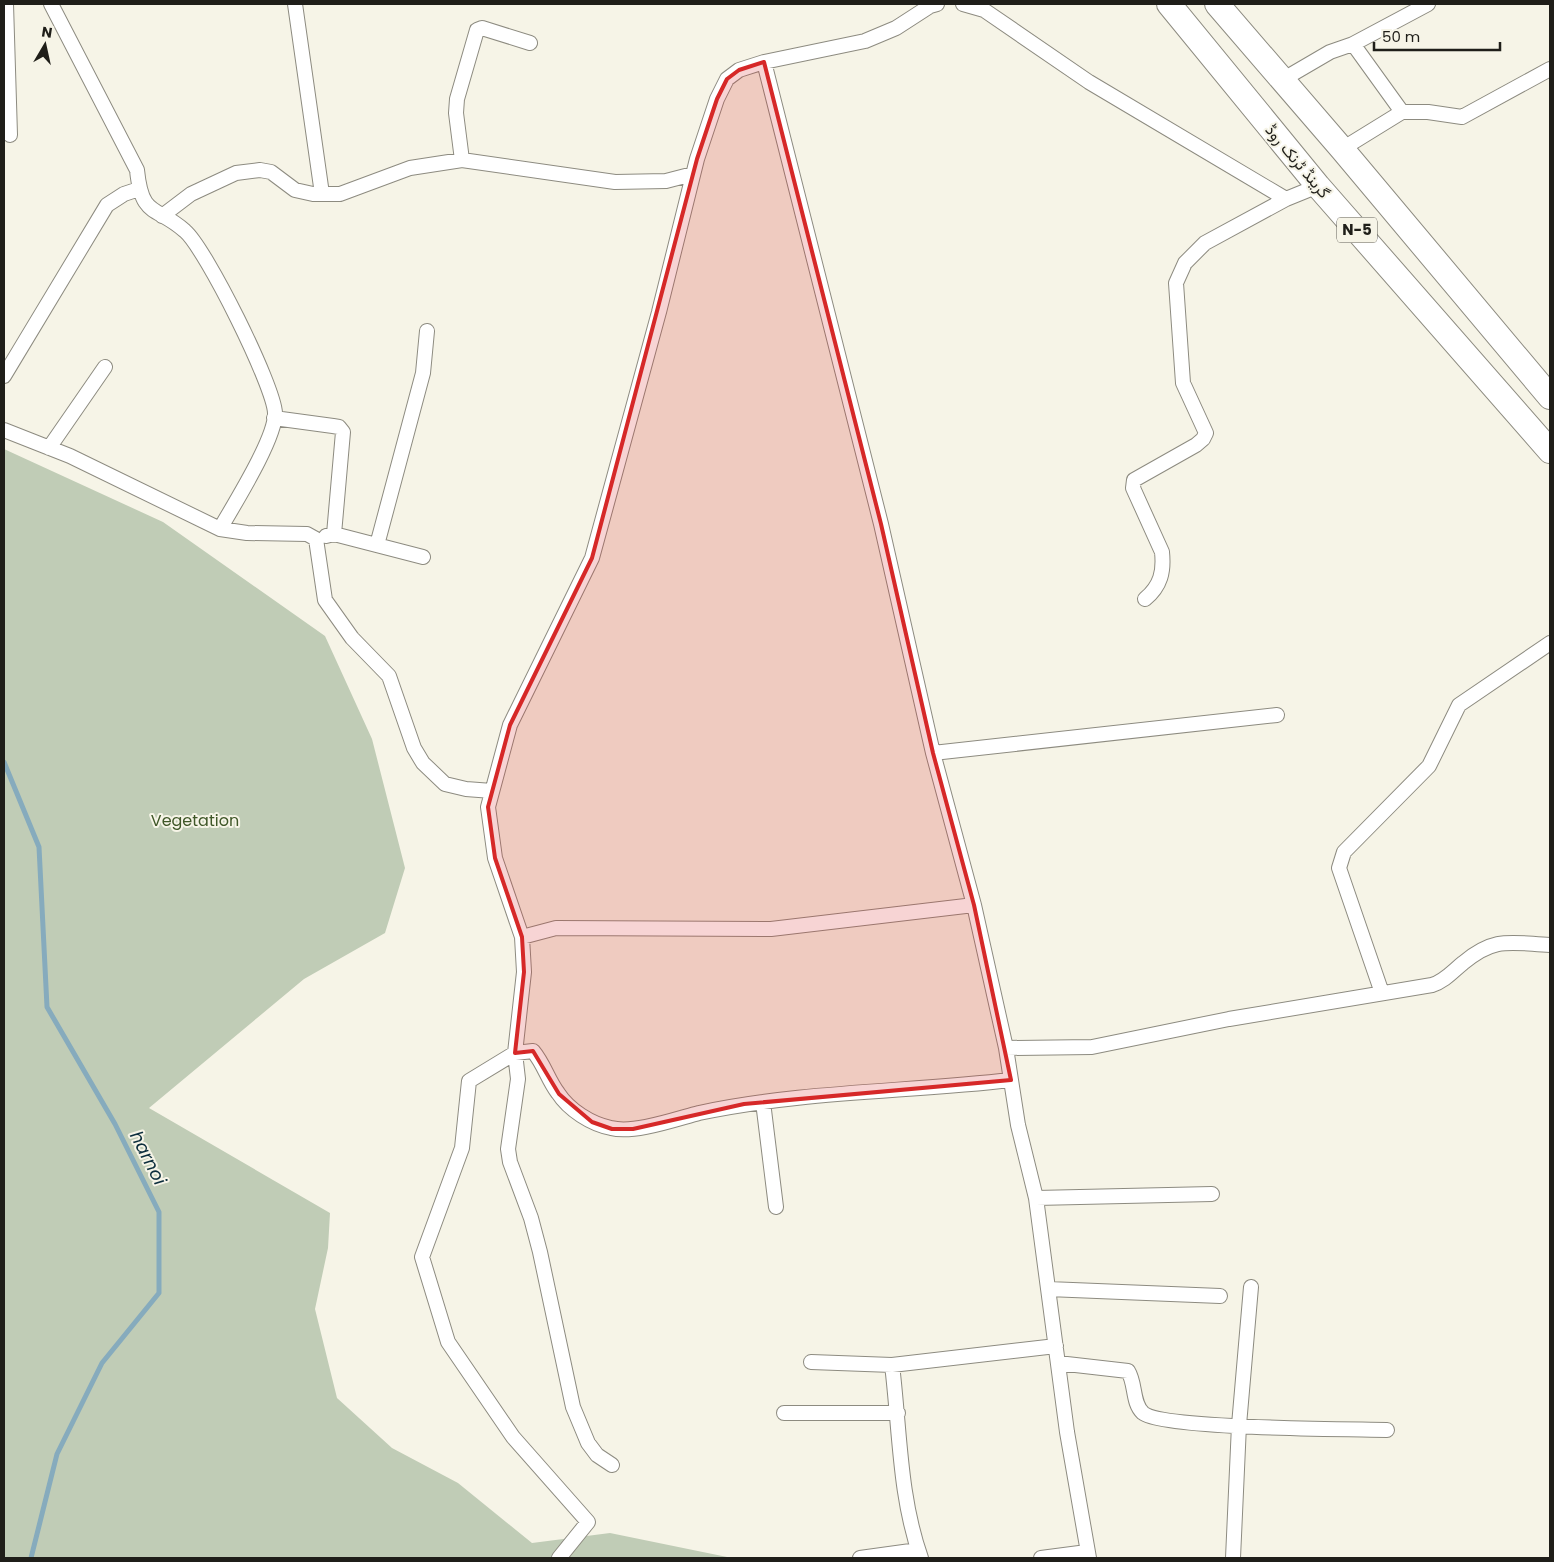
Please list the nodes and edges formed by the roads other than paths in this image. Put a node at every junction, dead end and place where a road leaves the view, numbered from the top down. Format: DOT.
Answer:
graph roads {
  1 [pos="6,4"];
  2 [pos="51,4"];
  3 [pos="295,4"];
  4 [pos="937,4"];
  5 [pos="963,4"];
  6 [pos="1169,4"];
  7 [pos="1216,4"];
  8 [pos="1428,4"];
  9 [pos="530,43"];
  10 [pos="1353,44"];
  11 [pos="764,62"];
  12 [pos="1550,69"];
  13 [pos="1282,80"];
  14 [pos="1402,112"];
  15 [pos="10,135"];
  16 [pos="1342,149"];
  17 [pos="462,160"];
  18 [pos="693,174"];
  19 [pos="1318,186"];
  20 [pos="139,189"];
  21 [pos="322,194"];
  22 [pos="1286,199"];
  23 [pos="162,216"];
  24 [pos="427,331"];
  25 [pos="105,367"];
  26 [pos="4,376"];
  27 [pos="1550,397"];
  28 [pos="274,418"];
  29 [pos="4,430"];
  30 [pos="49,448"];
  31 [pos="1550,451"];
  32 [pos="220,529"];
  33 [pos="334,534"];
  34 [pos="316,539"];
  35 [pos="377,545"];
  36 [pos="423,557"];
  37 [pos="1145,599"];
  38 [pos="1550,643"];
  39 [pos="1277,715"];
  40 [pos="933,753"];
  41 [pos="492,791"];
  42 [pos="974,905"];
  43 [pos="522,937"];
  44 [pos="1550,945"];
  45 [pos="1382,992"];
  46 [pos="1006,1048"];
  47 [pos="515,1053"];
  48 [pos="1011,1080"];
  49 [pos="764,1102"];
  50 [pos="1212,1194"];
  51 [pos="1036,1198"];
  52 [pos="776,1207"];
  53 [pos="1251,1287"];
  54 [pos="1048,1289"];
  55 [pos="1220,1296"];
  56 [pos="1056,1346"];
  57 [pos="811,1362"];
  58 [pos="1058,1363"];
  59 [pos="892,1365"];
  60 [pos="898,1413"];
  61 [pos="784,1414"];
  62 [pos="1239,1425"];
  63 [pos="1387,1430"];
  64 [pos="612,1464"];
  65 [pos="919,1554"];
  66 [pos="1088,1555"];
  67 [pos="559,1558"];
  68 [pos="860,1558"];
  69 [pos="1041,1558"];
  70 [pos="1233,1558"];
  1 -- 15 [label="street"];
  2 -- 20 [label="street"];
  3 -- 21 [label="street"];
  4 -- 11 [label="street"];
  5 -- 22 [label="street"];
  6 -- 19 [label="highway, گرینڈ ٹرنک روڈ / N-5"];
  7 -- 13 [label="highway, N-5"];
  8 -- 10 [label="street"];
  9 -- 17 [label="street"];
  10 -- 13 [label="street"];
  10 -- 14 [label="street"];
  11 -- 18 [label="street"];
  11 -- 40 [label="street"];
  12 -- 14 [label="street"];
  13 -- 16 [label="highway, N-5"];
  14 -- 16 [label="street"];
  16 -- 27 [label="highway, N-5"];
  17 -- 18 [label="street"];
  17 -- 21 [label="street"];
  18 -- 41 [label="street"];
  19 -- 22 [label="street"];
  19 -- 31 [label="highway, گرینڈ ٹرنک روڈ / N-5"];
  20 -- 23 [label="street"];
  20 -- 26 [label="street"];
  21 -- 23 [label="street"];
  22 -- 37 [label="street"];
  23 -- 28 [label="street"];
  24 -- 35 [label="street"];
  25 -- 30 [label="street"];
  28 -- 32 [label="street"];
  28 -- 33 [label="street"];
  29 -- 30 [label="street"];
  30 -- 32 [label="street"];
  32 -- 34 [label="street"];
  33 -- 34 [label="street"];
  33 -- 35 [label="street"];
  34 -- 41 [label="street"];
  35 -- 36 [label="street"];
  38 -- 45 [label="street"];
  39 -- 40 [label="street"];
  40 -- 42 [label="street"];
  41 -- 43 [label="street"];
  42 -- 43 [label="street"];
  42 -- 46 [label="street"];
  43 -- 47 [label="street"];
  44 -- 45 [label="street"];
  45 -- 46 [label="street"];
  46 -- 48 [label="street"];
  47 -- 49 [label="street"];
  47 -- 64 [label="street"];
  47 -- 67 [label="street"];
  48 -- 49 [label="street"];
  48 -- 51 [label="street"];
  49 -- 52 [label="street"];
  50 -- 51 [label="street"];
  51 -- 54 [label="street"];
  53 -- 62 [label="street"];
  54 -- 55 [label="street"];
  54 -- 56 [label="street"];
  56 -- 58 [label="street"];
  56 -- 59 [label="street"];
  57 -- 59 [label="street"];
  58 -- 62 [label="street"];
  58 -- 66 [label="street"];
  59 -- 60 [label="street"];
  60 -- 61 [label="street"];
  60 -- 65 [label="street"];
  62 -- 63 [label="street"];
  62 -- 70 [label="street"];
  65 -- 68 [label="street"];
  66 -- 69 [label="street"];
}
